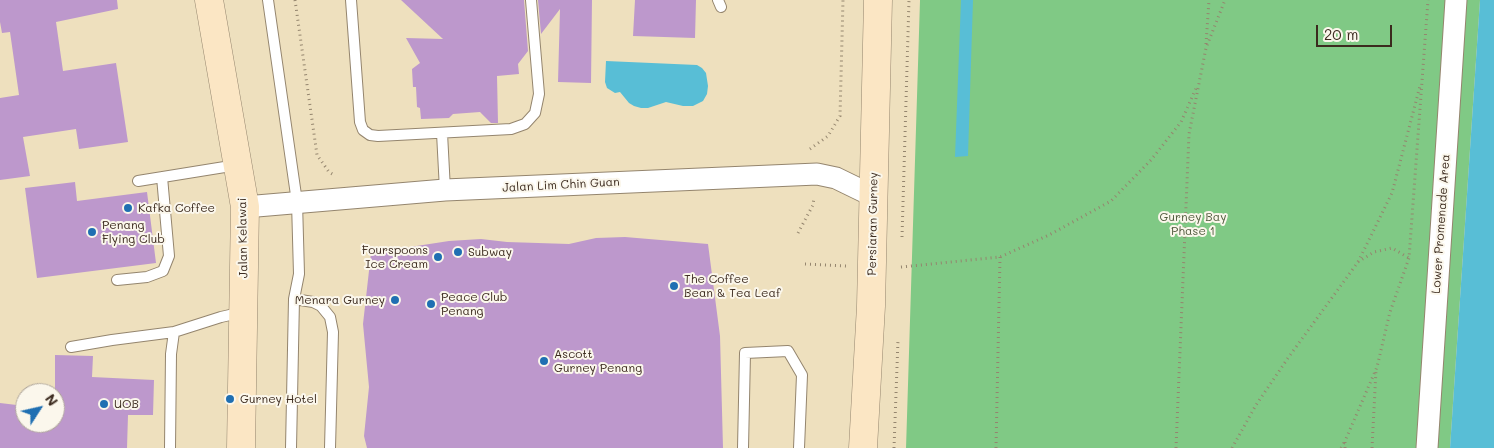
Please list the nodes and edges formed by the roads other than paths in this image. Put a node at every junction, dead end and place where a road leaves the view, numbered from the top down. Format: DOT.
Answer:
graph roads {
  1 [pos="209,0"];
  2 [pos="268,0"];
  3 [pos="352,0"];
  4 [pos="531,0"];
  5 [pos="878,0"];
  6 [pos="1456,0"];
  7 [pos="442,133"];
  8 [pos="238,165"];
  9 [pos="162,177"];
  10 [pos="138,181"];
  11 [pos="445,190"];
  12 [pos="873,196"];
  13 [pos="297,202"];
  14 [pos="245,207"];
  15 [pos="116,280"];
  16 [pos="294,299"];
  17 [pos="244,312"];
  18 [pos="174,332"];
  19 [pos="71,348"];
  20 [pos="170,448"];
  21 [pos="242,448"];
  22 [pos="291,448"];
  23 [pos="330,448"];
  24 [pos="743,448"];
  25 [pos="799,448"];
  26 [pos="862,448"];
  27 [pos="1426,448"];
  1 -- 8 [label="main road, Jalan Kelawai"];
  2 -- 13 [label="lane"];
  3 -- 7 [label="lane"];
  4 -- 7 [label="lane"];
  5 -- 12 [label="main road, Persiaran Gurney"];
  6 -- 27 [label="street, Lower Promenade Area"];
  7 -- 11 [label="lane"];
  8 -- 9 [label="lane"];
  8 -- 14 [label="main road, Jalan Kelawai"];
  9 -- 10 [label="lane"];
  9 -- 15 [label="lane"];
  11 -- 12 [label="street, Jalan Lim Chin Guan"];
  11 -- 13 [label="street, Jalan Lim Chin Guan"];
  12 -- 26 [label="main road, Persiaran Gurney"];
  13 -- 14 [label="street, Jalan Lim Chin Guan"];
  13 -- 16 [label="lane"];
  14 -- 17 [label="main road, Jalan Kelawai"];
  16 -- 22 [label="lane"];
  16 -- 23 [label="lane"];
  17 -- 18 [label="lane"];
  17 -- 21 [label="main road, Jalan Kelawai"];
  18 -- 19 [label="lane"];
  18 -- 20 [label="lane"];
  24 -- 25 [label="lane"];
}
